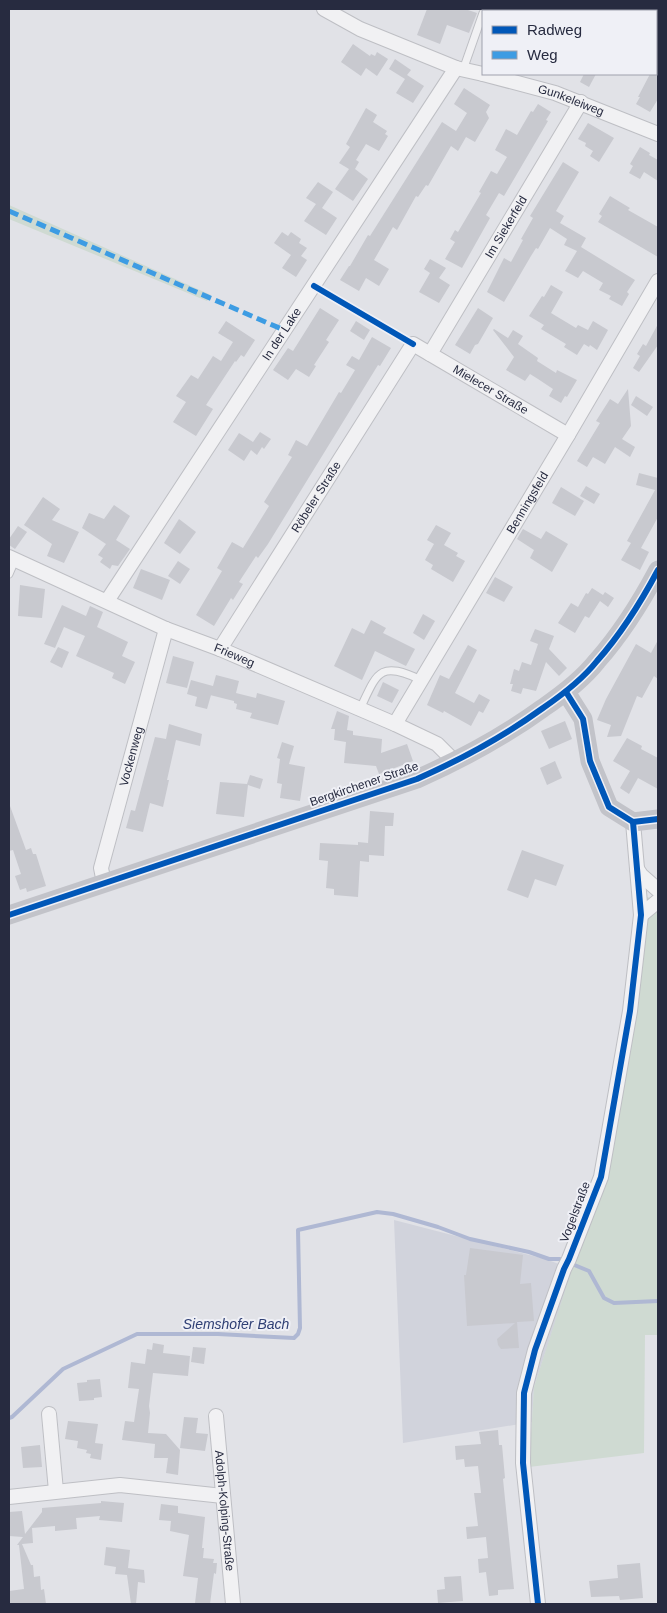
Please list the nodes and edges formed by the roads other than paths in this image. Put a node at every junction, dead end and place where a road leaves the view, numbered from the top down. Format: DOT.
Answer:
graph roads {
  1 [pos="324,9"];
  2 [pos="482,16"];
  3 [pos="459,69"];
  4 [pos="482,74"];
  5 [pos="487,75"];
  6 [pos="581,102"];
  7 [pos="658,134"];
  8 [pos="658,281"];
  9 [pos="413,344"];
  10 [pos="430,354"];
  11 [pos="568,435"];
  12 [pos="12,559"];
  13 [pos="658,570"];
  14 [pos="9,574"];
  15 [pos="107,601"];
  16 [pos="166,628"];
  17 [pos="220,649"];
  18 [pos="421,680"];
  19 [pos="566,692"];
  20 [pos="360,709"];
  21 [pos="395,724"];
  22 [pos="455,762"];
  23 [pos="658,819"];
  24 [pos="633,822"];
  25 [pos="637,869"];
  26 [pos="104,883"];
  27 [pos="658,890"];
  28 [pos="658,902"];
  29 [pos="9,915"];
  30 [pos="640,915"];
  31 [pos="49,1414"];
  32 [pos="216,1416"];
  33 [pos="56,1491"];
  34 [pos="9,1496"];
  35 [pos="223,1496"];
  36 [pos="233,1604"];
  37 [pos="538,1604"];
  1 -- 3 [label="street, Gunkeleiweg"];
  2 -- 3 [label="lane"];
  3 -- 4 [label="street, Gunkeleiweg"];
  3 -- 15 [label="street, In der Lake"];
  5 -- 6 [label="street, Gunkeleiweg"];
  6 -- 7 [label="street, Gunkeleiweg"];
  6 -- 10 [label="street, Im Siekerfeld"];
  8 -- 11 [label="street, Benningsfeld"];
  9 -- 10 [label="street, Mielecer Straße"];
  9 -- 17 [label="street, Röbeler Straße"];
  10 -- 11 [label="street, Mielecer Straße"];
  11 -- 18 [label="street, Benningsfeld"];
  12 -- 14 [label="lane"];
  12 -- 15 [label="street, Frieweg"];
  13 -- 19 [label="street, Bergkirchener Straße"];
  15 -- 16 [label="street, Frieweg"];
  16 -- 17 [label="street, Frieweg"];
  16 -- 26 [label="street, Vockenweg"];
  17 -- 20 [label="street, Frieweg"];
  18 -- 20 [label="lane"];
  18 -- 21 [label="street, Benningsfeld"];
  19 -- 22 [label="street, Bergkirchener Straße"];
  19 -- 24 [label="street"];
  20 -- 21 [label="street, Frieweg"];
  21 -- 22 [label="street, Frieweg"];
  22 -- 26 [label="street, Bergkirchener Straße"];
  23 -- 24 [label="street"];
  24 -- 25 [label="street, Vogelstraße"];
  25 -- 27 [label="street"];
  25 -- 30 [label="street, Vogelstraße"];
  26 -- 29 [label="street, Bergkirchener Straße"];
  28 -- 30 [label="street"];
  30 -- 37 [label="street, Vogelstraße"];
  31 -- 33 [label="street"];
  32 -- 35 [label="street, Adolph-Kolping-Straße"];
  33 -- 34 [label="street"];
  33 -- 35 [label="street"];
  35 -- 36 [label="street, Adolph-Kolping-Straße"];
}
